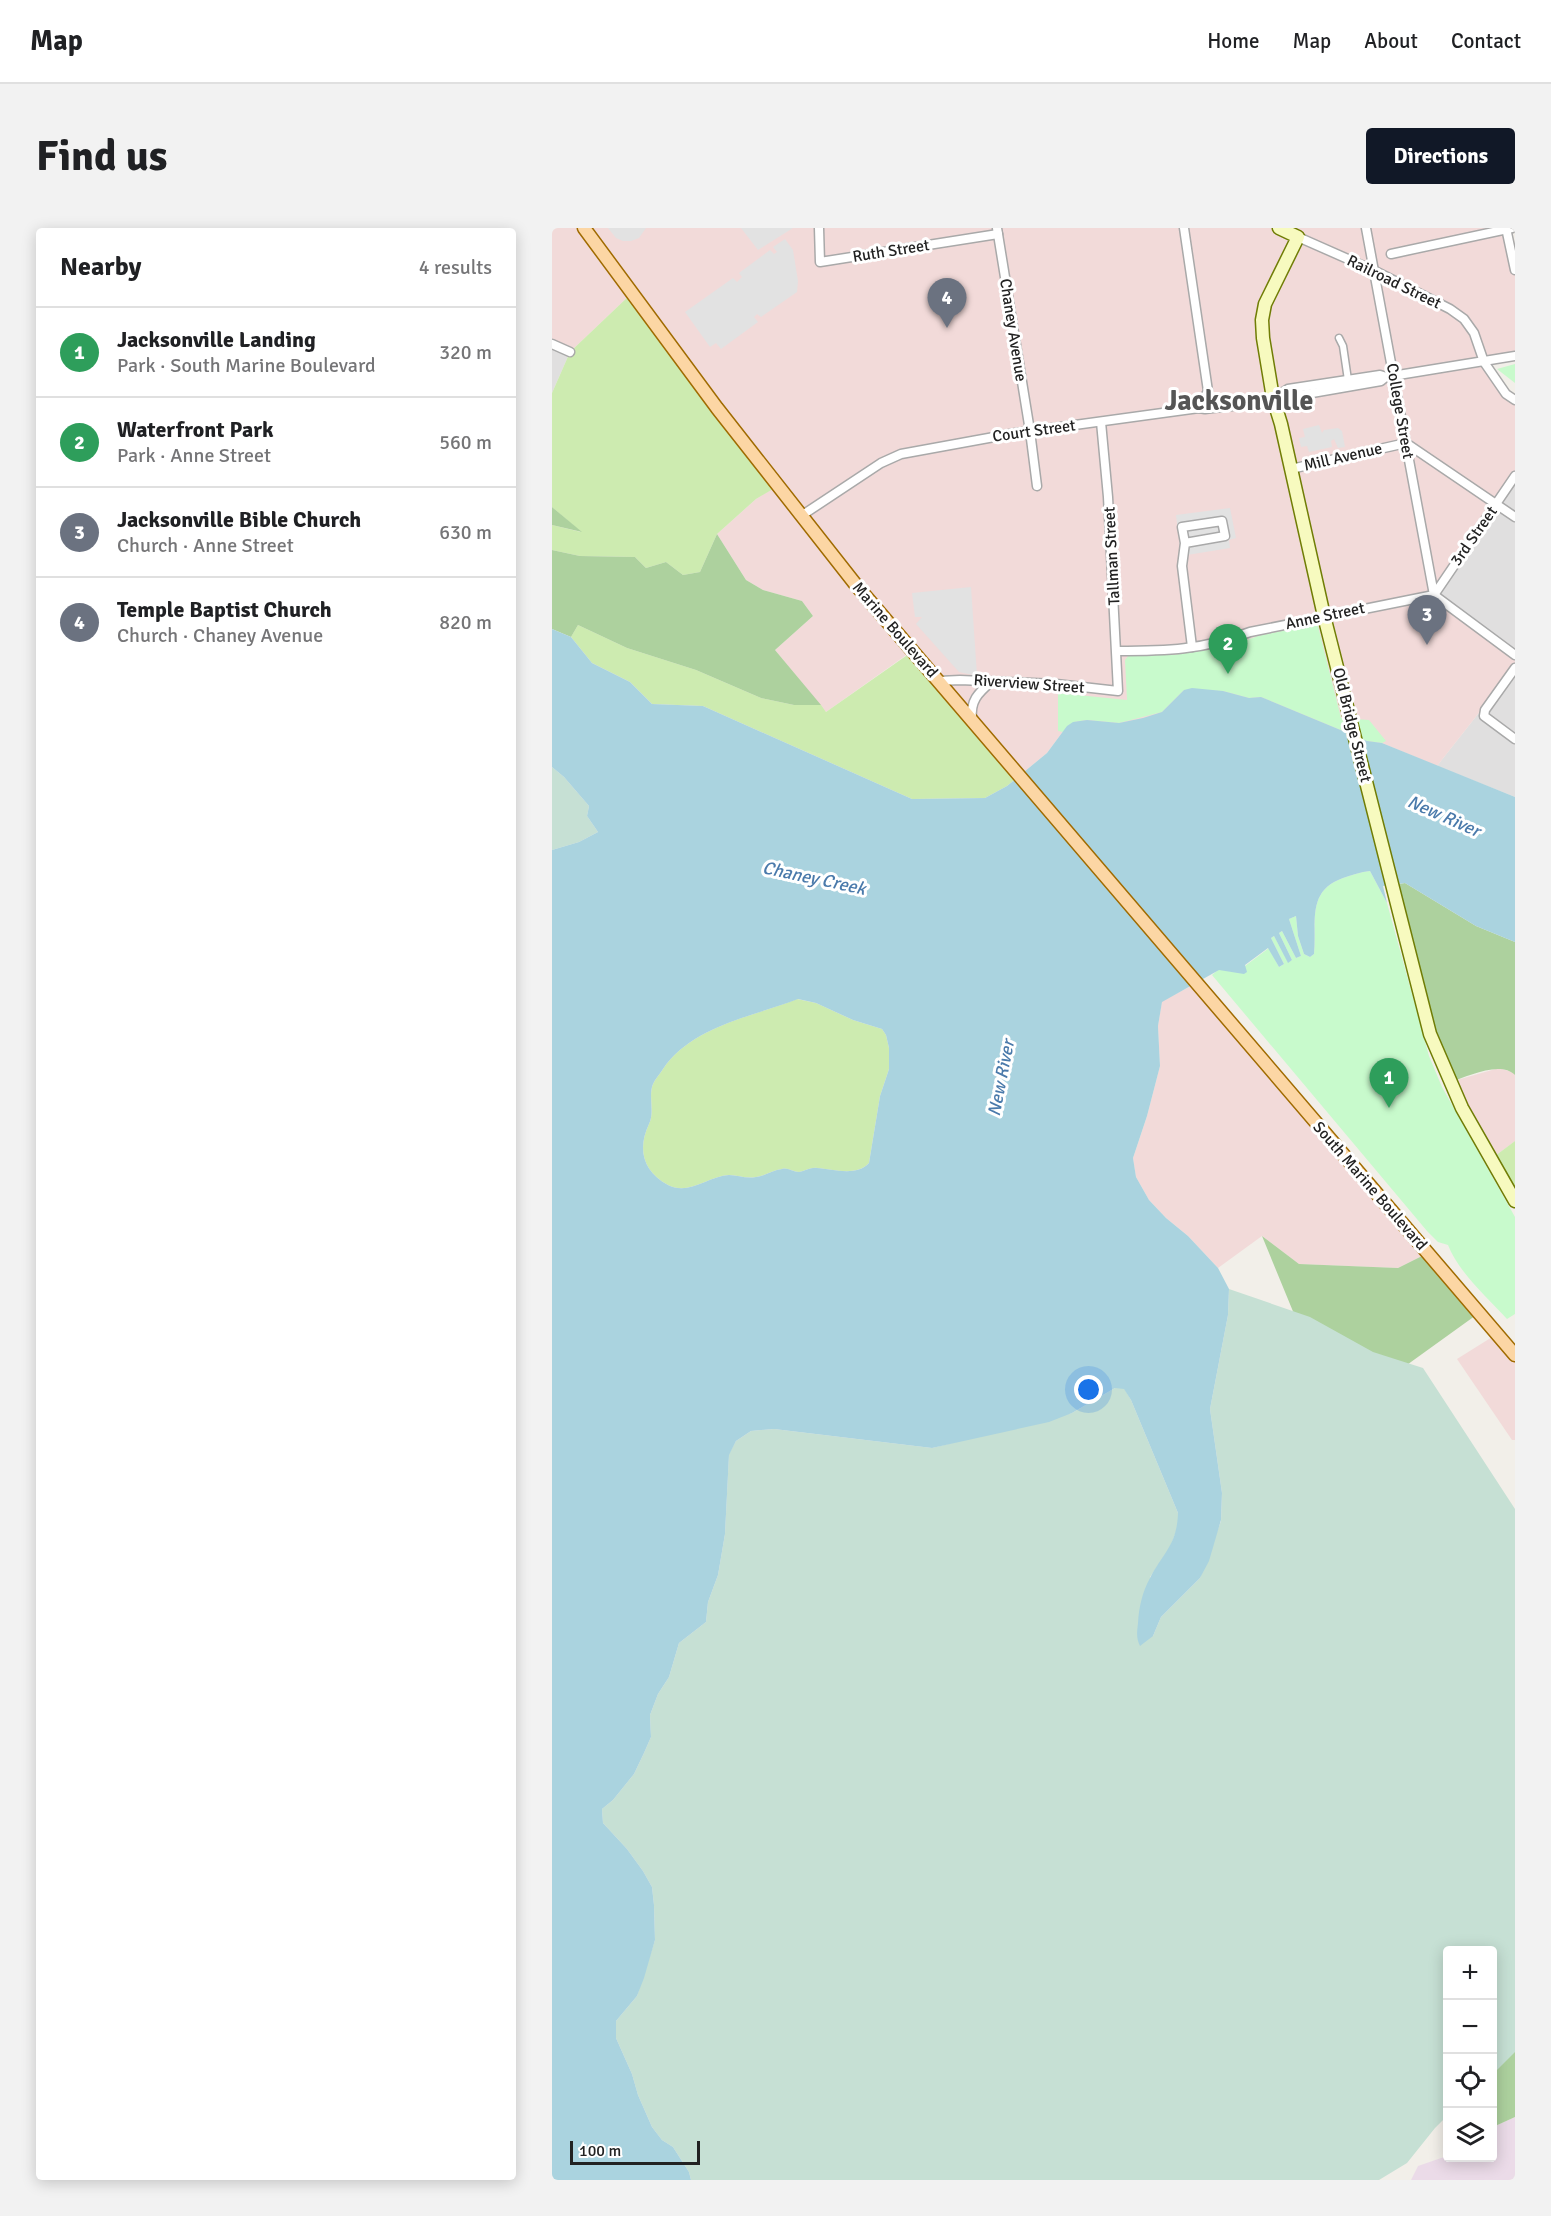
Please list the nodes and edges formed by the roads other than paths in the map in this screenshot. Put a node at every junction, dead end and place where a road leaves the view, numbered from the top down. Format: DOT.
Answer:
graph roads {
  1 [pos="584,228"];
  2 [pos="819,228"];
  3 [pos="1184,228"];
  4 [pos="1279,228"];
  5 [pos="1366,228"];
  6 [pos="1508,228"];
  7 [pos="997,231"];
  8 [pos="1298,237"];
  9 [pos="1390,254"];
  10 [pos="1515,270"];
  11 [pos="1375,271"];
  12 [pos="1339,338"];
  13 [pos="552,344"];
  14 [pos="570,352"];
  15 [pos="1515,356"];
  16 [pos="1484,362"];
  17 [pos="1390,376"];
  18 [pos="1348,380"];
  19 [pos="1278,396"];
  20 [pos="1515,400"];
  21 [pos="1199,408"];
  22 [pos="1101,422"];
  23 [pos="1030,431"];
  24 [pos="1406,443"];
  25 [pos="1291,469"];
  26 [pos="1515,476"];
  27 [pos="1037,486"];
  28 [pos="1496,504"];
  29 [pos="801,516"];
  30 [pos="1515,517"];
  31 [pos="1185,543"];
  32 [pos="1434,595"];
  33 [pos="1324,616"];
  34 [pos="1192,647"];
  35 [pos="1117,651"];
  36 [pos="1515,655"];
  37 [pos="1515,668"];
  38 [pos="939,681"];
  39 [pos="991,682"];
  40 [pos="1118,691"];
  41 [pos="972,720"];
  42 [pos="1515,739"];
  43 [pos="1226,1017"];
  44 [pos="1515,1201"];
  45 [pos="1515,1355"];
  1 -- 29 [label="main road, Marine Boulevard"];
  2 -- 7 [label="street, Ruth Street"];
  3 -- 21 [label="street"];
  4 -- 8 [label="main road, Railroad Street"];
  5 -- 11 [label="street, College Street"];
  6 -- 9 [label="street"];
  6 -- 10 [label="street"];
  7 -- 23 [label="street, Chaney Avenue"];
  8 -- 11 [label="street, Railroad Street"];
  8 -- 19 [label="main road, Old Bridge Street"];
  11 -- 16 [label="street, Railroad Street"];
  11 -- 17 [label="street, College Street"];
  12 -- 18 [label="street"];
  13 -- 14 [label="street"];
  15 -- 16 [label="street, Court Street"];
  16 -- 17 [label="street, Court Street"];
  16 -- 20 [label="street, Railroad Street"];
  17 -- 18 [label="street, Court Street"];
  17 -- 19 [label="street, Court Street"];
  17 -- 24 [label="street, College Street"];
  18 -- 19 [label="street, Court Street"];
  19 -- 21 [label="street, Court Street"];
  19 -- 25 [label="main road, Old Bridge Street"];
  21 -- 22 [label="street, Court Street"];
  22 -- 23 [label="street, Court Street"];
  22 -- 35 [label="street, Tallman Street"];
  23 -- 27 [label="street, Chaney Avenue"];
  23 -- 29 [label="street, Court Street"];
  24 -- 25 [label="street, Mill Avenue"];
  24 -- 28 [label="street, Mill Avenue"];
  24 -- 32 [label="street, College Street"];
  25 -- 33 [label="main road, Old Bridge Street"];
  26 -- 28 [label="street, 3rd Street"];
  28 -- 30 [label="street, Mill Avenue"];
  28 -- 32 [label="street, 3rd Street"];
  29 -- 38 [label="main road, Marine Boulevard"];
  31 -- 31 [label="street"];
  31 -- 34 [label="street"];
  32 -- 33 [label="street, Anne Street"];
  32 -- 36 [label="street"];
  33 -- 34 [label="street, Anne Street"];
  33 -- 44 [label="main road, Old Bridge Street"];
  34 -- 35 [label="street, Anne Street"];
  35 -- 40 [label="street, Tallman Street"];
  37 -- 42 [label="street"];
  38 -- 39 [label="street, Riverview Street"];
  38 -- 41 [label="main road, Marine Boulevard"];
  39 -- 40 [label="street, Riverview Street"];
  39 -- 41 [label="street"];
  41 -- 43 [label="main road, Marine Boulevard"];
  43 -- 45 [label="main road, South Marine Boulevard"];
}
